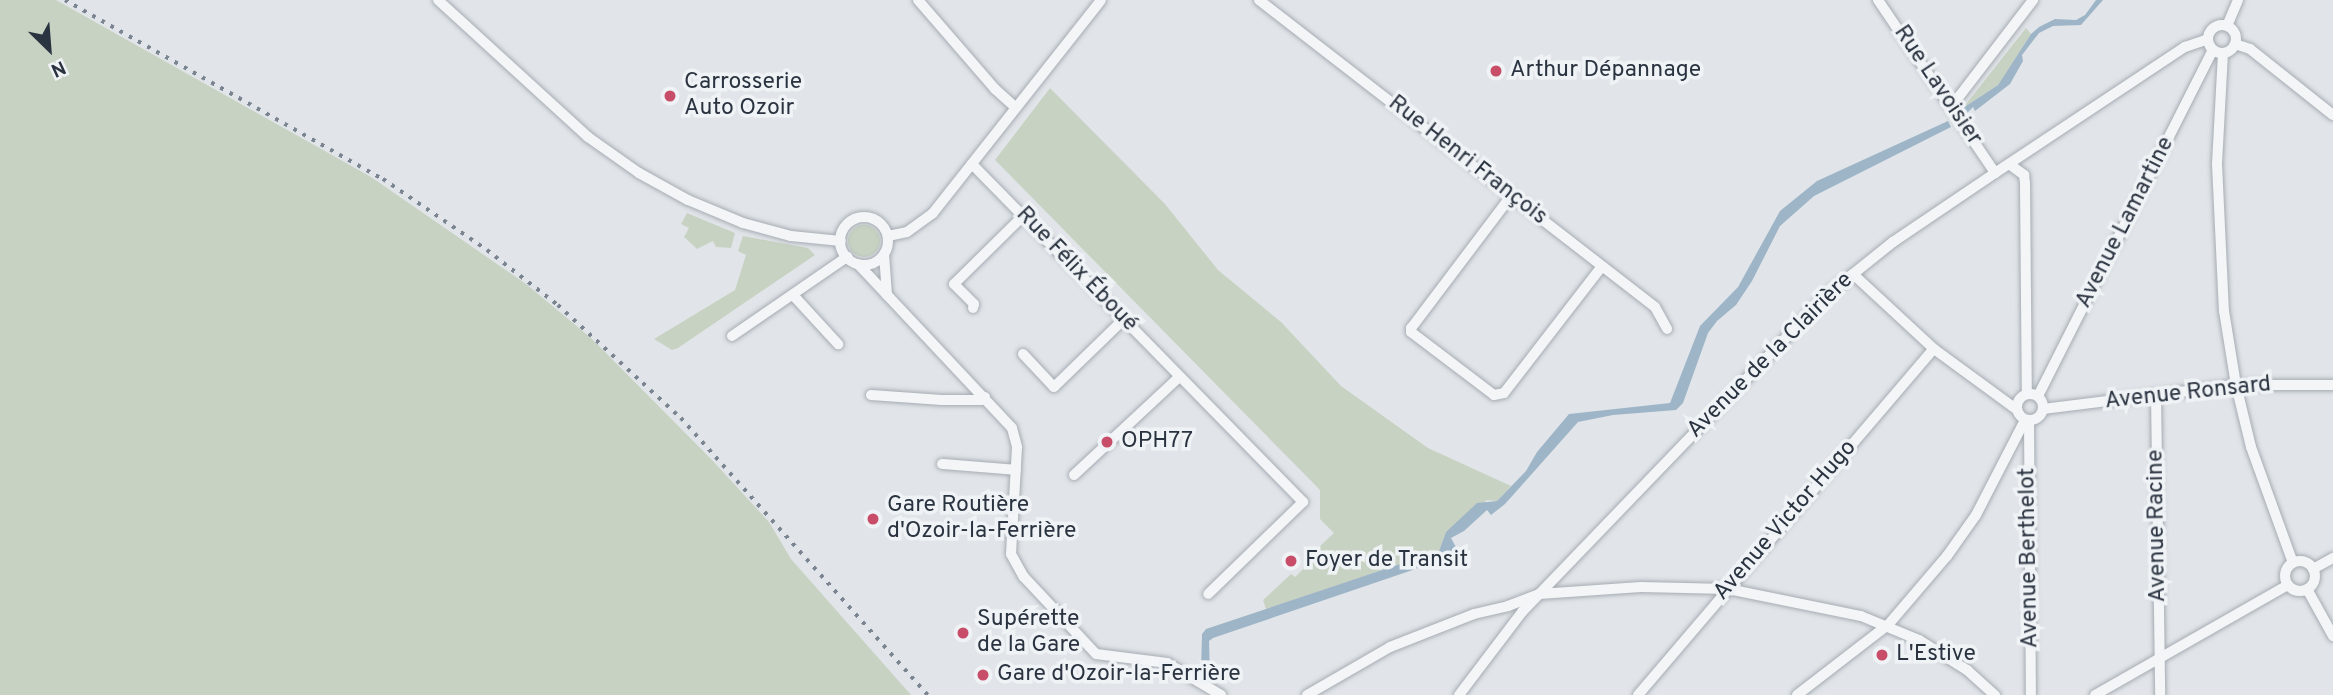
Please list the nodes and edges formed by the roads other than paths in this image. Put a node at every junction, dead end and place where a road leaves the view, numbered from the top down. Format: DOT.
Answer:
graph roads {
  1 [pos="438,0"];
  2 [pos="918,0"];
  3 [pos="1101,0"];
  4 [pos="1259,0"];
  5 [pos="1878,0"];
  6 [pos="2033,0"];
  7 [pos="2238,0"];
  8 [pos="2227,26"];
  9 [pos="2235,44"];
  10 [pos="2215,47"];
  11 [pos="1016,107"];
  12 [pos="1951,107"];
  13 [pos="2333,115"];
  14 [pos="972,164"];
  15 [pos="2009,164"];
  16 [pos="1995,173"];
  17 [pos="1511,196"];
  18 [pos="1024,215"];
  19 [pos="888,236"];
  20 [pos="841,241"];
  21 [pos="884,254"];
  22 [pos="847,257"];
  23 [pos="858,264"];
  24 [pos="1602,266"];
  25 [pos="1853,274"];
  26 [pos="793,295"];
  27 [pos="887,295"];
  28 [pos="973,308"];
  29 [pos="1124,320"];
  30 [pos="1667,329"];
  31 [pos="732,336"];
  32 [pos="838,344"];
  33 [pos="1934,349"];
  34 [pos="1023,354"];
  35 [pos="1179,377"];
  36 [pos="2236,386"];
  37 [pos="2333,386"];
  38 [pos="1055,387"];
  39 [pos="2156,394"];
  40 [pos="871,395"];
  41 [pos="2033,395"];
  42 [pos="1045,396"];
  43 [pos="985,397"];
  44 [pos="2017,409"];
  45 [pos="2043,409"];
  46 [pos="2027,420"];
  47 [pos="942,464"];
  48 [pos="1016,470"];
  49 [pos="1074,475"];
  50 [pos="2333,558"];
  51 [pos="2293,563"];
  52 [pos="2313,569"];
  53 [pos="2288,584"];
  54 [pos="1728,589"];
  55 [pos="2306,589"];
  56 [pos="1208,594"];
  57 [pos="1539,594"];
  58 [pos="1888,625"];
  59 [pos="2333,636"];
  60 [pos="2159,659"];
  61 [pos="1221,695"];
  62 [pos="1307,695"];
  63 [pos="1459,695"];
  64 [pos="1638,695"];
  65 [pos="1797,695"];
  66 [pos="1995,695"];
  67 [pos="2031,695"];
  68 [pos="2095,695"];
  69 [pos="2160,695"];
  1 -- 20 [label="street"];
  2 -- 11 [label="street"];
  3 -- 11 [label="street"];
  4 -- 17 [label="street, Rue Henri François"];
  5 -- 12 [label="street, Rue Lavoisier"];
  6 -- 12 [label="street"];
  7 -- 8 [label="street"];
  8 -- 9 [label="street"];
  8 -- 10 [label="street"];
  9 -- 10 [label="street"];
  9 -- 13 [label="street"];
  10 -- 15 [label="street, Avenue de la Clairière"];
  10 -- 36 [label="street"];
  10 -- 41 [label="street, Avenue Lamartine"];
  11 -- 14 [label="street"];
  12 -- 16 [label="street, Rue Lavoisier"];
  14 -- 18 [label="street, Rue Félix Éboué"];
  14 -- 19 [label="street"];
  15 -- 16 [label="street, Avenue de la Clairière"];
  15 -- 41 [label="street"];
  16 -- 25 [label="street, Avenue de la Clairière"];
  17 -- 24 [label="street, Rue Henri François"];
  17 -- 24 [label="street"];
  18 -- 28 [label="street"];
  18 -- 29 [label="street, Rue Félix Éboué"];
  19 -- 20 [label="street"];
  19 -- 21 [label="street"];
  20 -- 22 [label="street"];
  21 -- 23 [label="street"];
  21 -- 27 [label="street"];
  22 -- 23 [label="street"];
  22 -- 26 [label="street"];
  23 -- 27 [label="street"];
  24 -- 30 [label="street, Rue Henri François"];
  25 -- 33 [label="street"];
  25 -- 57 [label="street, Avenue de la Clairière"];
  26 -- 31 [label="street"];
  26 -- 32 [label="street"];
  27 -- 43 [label="street"];
  29 -- 35 [label="street, Rue Félix Éboué"];
  29 -- 38 [label="street"];
  33 -- 44 [label="street"];
  33 -- 54 [label="street, Avenue Victor Hugo"];
  34 -- 38 [label="street"];
  35 -- 49 [label="street"];
  35 -- 56 [label="street, Rue Félix Éboué"];
  36 -- 37 [label="street, Avenue Ronsard"];
  36 -- 39 [label="street, Avenue Ronsard"];
  36 -- 51 [label="street"];
  38 -- 42 [label="street"];
  39 -- 45 [label="street, Avenue Ronsard"];
  39 -- 60 [label="street, Avenue Racine"];
  40 -- 43 [label="street"];
  41 -- 44 [label="street"];
  41 -- 45 [label="street"];
  43 -- 48 [label="street"];
  44 -- 46 [label="street"];
  45 -- 46 [label="street"];
  46 -- 58 [label="street"];
  46 -- 67 [label="street, Avenue Berthelot"];
  47 -- 48 [label="street"];
  48 -- 61 [label="street"];
  50 -- 52 [label="street"];
  51 -- 52 [label="street"];
  51 -- 53 [label="street"];
  52 -- 55 [label="street"];
  53 -- 55 [label="street"];
  53 -- 60 [label="street"];
  54 -- 57 [label="street"];
  54 -- 58 [label="street"];
  54 -- 64 [label="street, Avenue Victor Hugo"];
  55 -- 59 [label="street"];
  57 -- 62 [label="street"];
  57 -- 63 [label="street, Avenue de la Clairière"];
  58 -- 65 [label="street"];
  58 -- 66 [label="street"];
  60 -- 68 [label="street"];
  60 -- 69 [label="street, Avenue Racine"];
}
